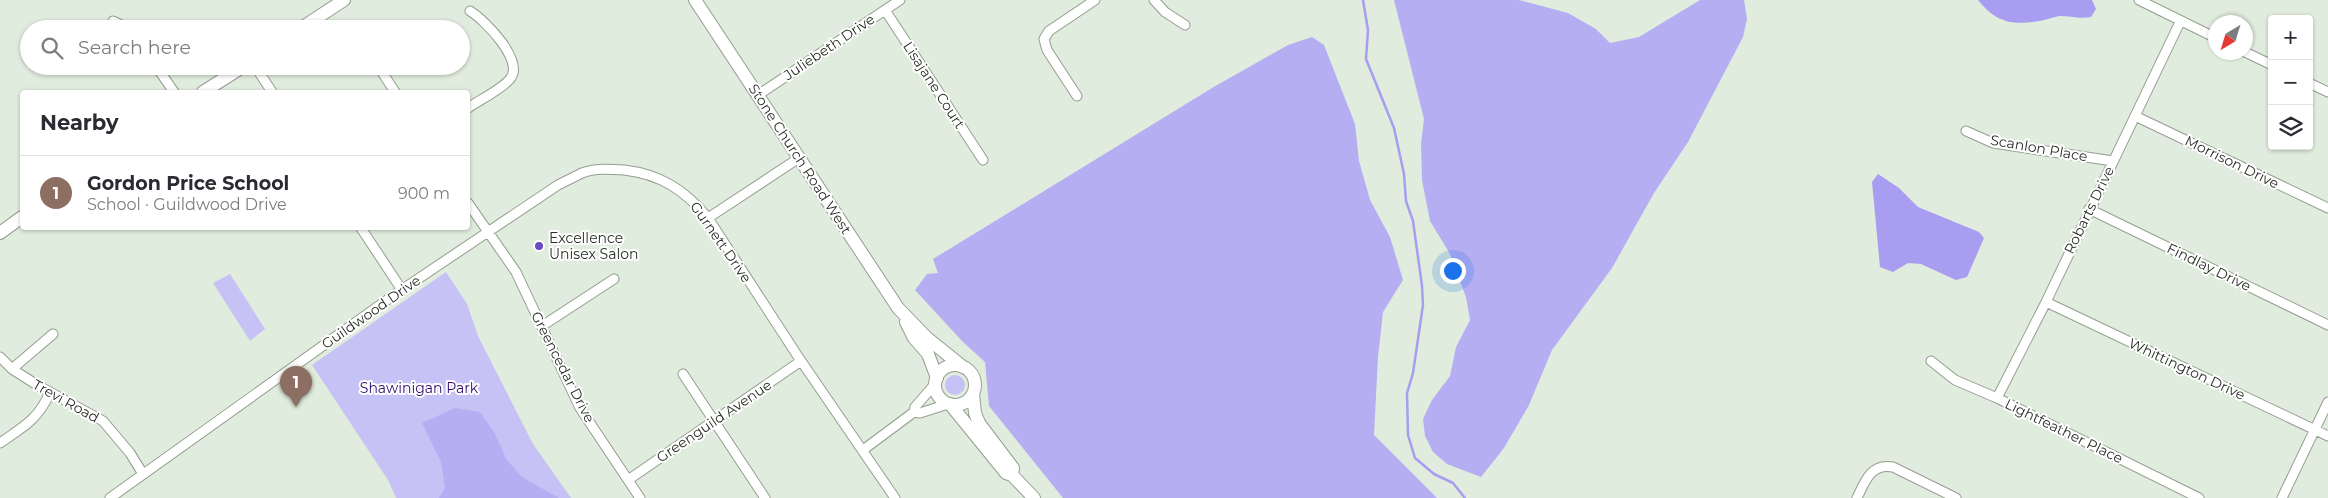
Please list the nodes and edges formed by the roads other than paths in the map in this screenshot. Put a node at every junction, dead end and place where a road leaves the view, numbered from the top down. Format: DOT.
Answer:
graph roads {
  1 [pos="695,0"];
  2 [pos="900,0"];
  3 [pos="1095,0"];
  4 [pos="1154,0"];
  5 [pos="2139,0"];
  6 [pos="339,1"];
  7 [pos="885,10"];
  8 [pos="470,11"];
  9 [pos="313,20"];
  10 [pos="2180,22"];
  11 [pos="1185,25"];
  12 [pos="2208,34"];
  13 [pos="2253,56"];
  14 [pos="2268,63"];
  15 [pos="162,75"];
  16 [pos="230,75"];
  17 [pos="261,75"];
  18 [pos="384,75"];
  19 [pos="2313,85"];
  20 [pos="173,90"];
  21 [pos="206,90"];
  22 [pos="271,90"];
  23 [pos="394,90"];
  24 [pos="2328,92"];
  25 [pos="758,95"];
  26 [pos="1077,96"];
  27 [pos="470,107"];
  28 [pos="2135,116"];
  29 [pos="1966,131"];
  30 [pos="799,158"];
  31 [pos="983,160"];
  32 [pos="2113,161"];
  33 [pos="470,206"];
  34 [pos="2328,208"];
  35 [pos="2089,209"];
  36 [pos="20,218"];
  37 [pos="708,218"];
  38 [pos="362,230"];
  39 [pos="0,233"];
  40 [pos="488,234"];
  41 [pos="614,279"];
  42 [pos="402,290"];
  43 [pos="2046,302"];
  44 [pos="905,318"];
  45 [pos="2328,325"];
  46 [pos="542,326"];
  47 [pos="53,334"];
  48 [pos="0,358"];
  49 [pos="801,361"];
  50 [pos="1931,361"];
  51 [pos="963,367"];
  52 [pos="12,369"];
  53 [pos="683,374"];
  54 [pos="936,381"];
  55 [pos="50,392"];
  56 [pos="973,394"];
  57 [pos="1997,398"];
  58 [pos="2328,402"];
  59 [pos="949,404"];
  60 [pos="914,412"];
  61 [pos="714,421"];
  62 [pos="2314,430"];
  63 [pos="2328,436"];
  64 [pos="0,443"];
  65 [pos="863,450"];
  66 [pos="143,474"];
  67 [pos="1012,475"];
  68 [pos="628,480"];
  69 [pos="110,498"];
  70 [pos="640,498"];
  71 [pos="765,498"];
  72 [pos="895,498"];
  73 [pos="1034,498"];
  74 [pos="1857,498"];
  75 [pos="1956,498"];
  76 [pos="2199,498"];
  77 [pos="2282,498"];
  1 -- 25 [label="main road, Stone Church Road West"];
  2 -- 7 [label="street, Juliebeth Drive"];
  3 -- 26 [label="street"];
  4 -- 11 [label="street"];
  5 -- 10 [label="street"];
  6 -- 9 [label="main road"];
  7 -- 25 [label="street, Juliebeth Drive"];
  7 -- 31 [label="street, Lisajane Court"];
  8 -- 27 [label="street"];
  10 -- 12 [label="street"];
  10 -- 28 [label="street, Robarts Drive"];
  13 -- 14 [label="street"];
  15 -- 20 [label="street"];
  16 -- 21 [label="main road"];
  17 -- 22 [label="street"];
  18 -- 23 [label="street"];
  19 -- 24 [label="street"];
  25 -- 30 [label="main road, Stone Church Road West"];
  28 -- 32 [label="street, Robarts Drive"];
  28 -- 34 [label="street, Morrison Drive"];
  29 -- 32 [label="street, Scanlon Place"];
  30 -- 37 [label="street"];
  30 -- 44 [label="main road, Stone Church Road West"];
  32 -- 35 [label="street, Robarts Drive"];
  33 -- 40 [label="street, Greencedar Drive"];
  35 -- 43 [label="street, Robarts Drive"];
  35 -- 45 [label="street, Findlay Drive"];
  36 -- 39 [label="main road"];
  37 -- 40 [label="street, Gurnett Drive"];
  37 -- 49 [label="street, Gurnett Drive"];
  38 -- 42 [label="street"];
  40 -- 42 [label="street, Guildwood Drive"];
  40 -- 46 [label="street, Greencedar Drive"];
  41 -- 46 [label="street"];
  42 -- 66 [label="street, Guildwood Drive"];
  43 -- 57 [label="street, Robarts Drive"];
  43 -- 62 [label="street, Whittington Drive"];
  44 -- 51 [label="main road"];
  44 -- 54 [label="main road"];
  46 -- 68 [label="street, Greencedar Drive"];
  47 -- 52 [label="street"];
  48 -- 52 [label="street, Trevi Road"];
  49 -- 61 [label="street, Greenguild Avenue"];
  49 -- 65 [label="street, Gurnett Drive"];
  50 -- 57 [label="street, Lightfeather Place"];
  51 -- 54 [label="main road"];
  51 -- 56 [label="main road"];
  52 -- 55 [label="street, Trevi Road"];
  53 -- 61 [label="street"];
  54 -- 59 [label="main road"];
  54 -- 60 [label="street"];
  55 -- 64 [label="street"];
  55 -- 66 [label="street, Trevi Road"];
  56 -- 59 [label="main road"];
  56 -- 67 [label="main road"];
  57 -- 76 [label="street, Lightfeather Place"];
  58 -- 62 [label="street"];
  59 -- 60 [label="street"];
  59 -- 67 [label="main road"];
  60 -- 65 [label="street"];
  61 -- 68 [label="street, Greenguild Avenue"];
  61 -- 71 [label="street"];
  62 -- 63 [label="street, Whittington Drive"];
  62 -- 77 [label="street"];
  65 -- 72 [label="street, Gurnett Drive"];
  66 -- 69 [label="street, Guildwood Drive"];
  67 -- 73 [label="main road"];
  68 -- 70 [label="street, Greencedar Drive"];
  74 -- 75 [label="street"];
}
